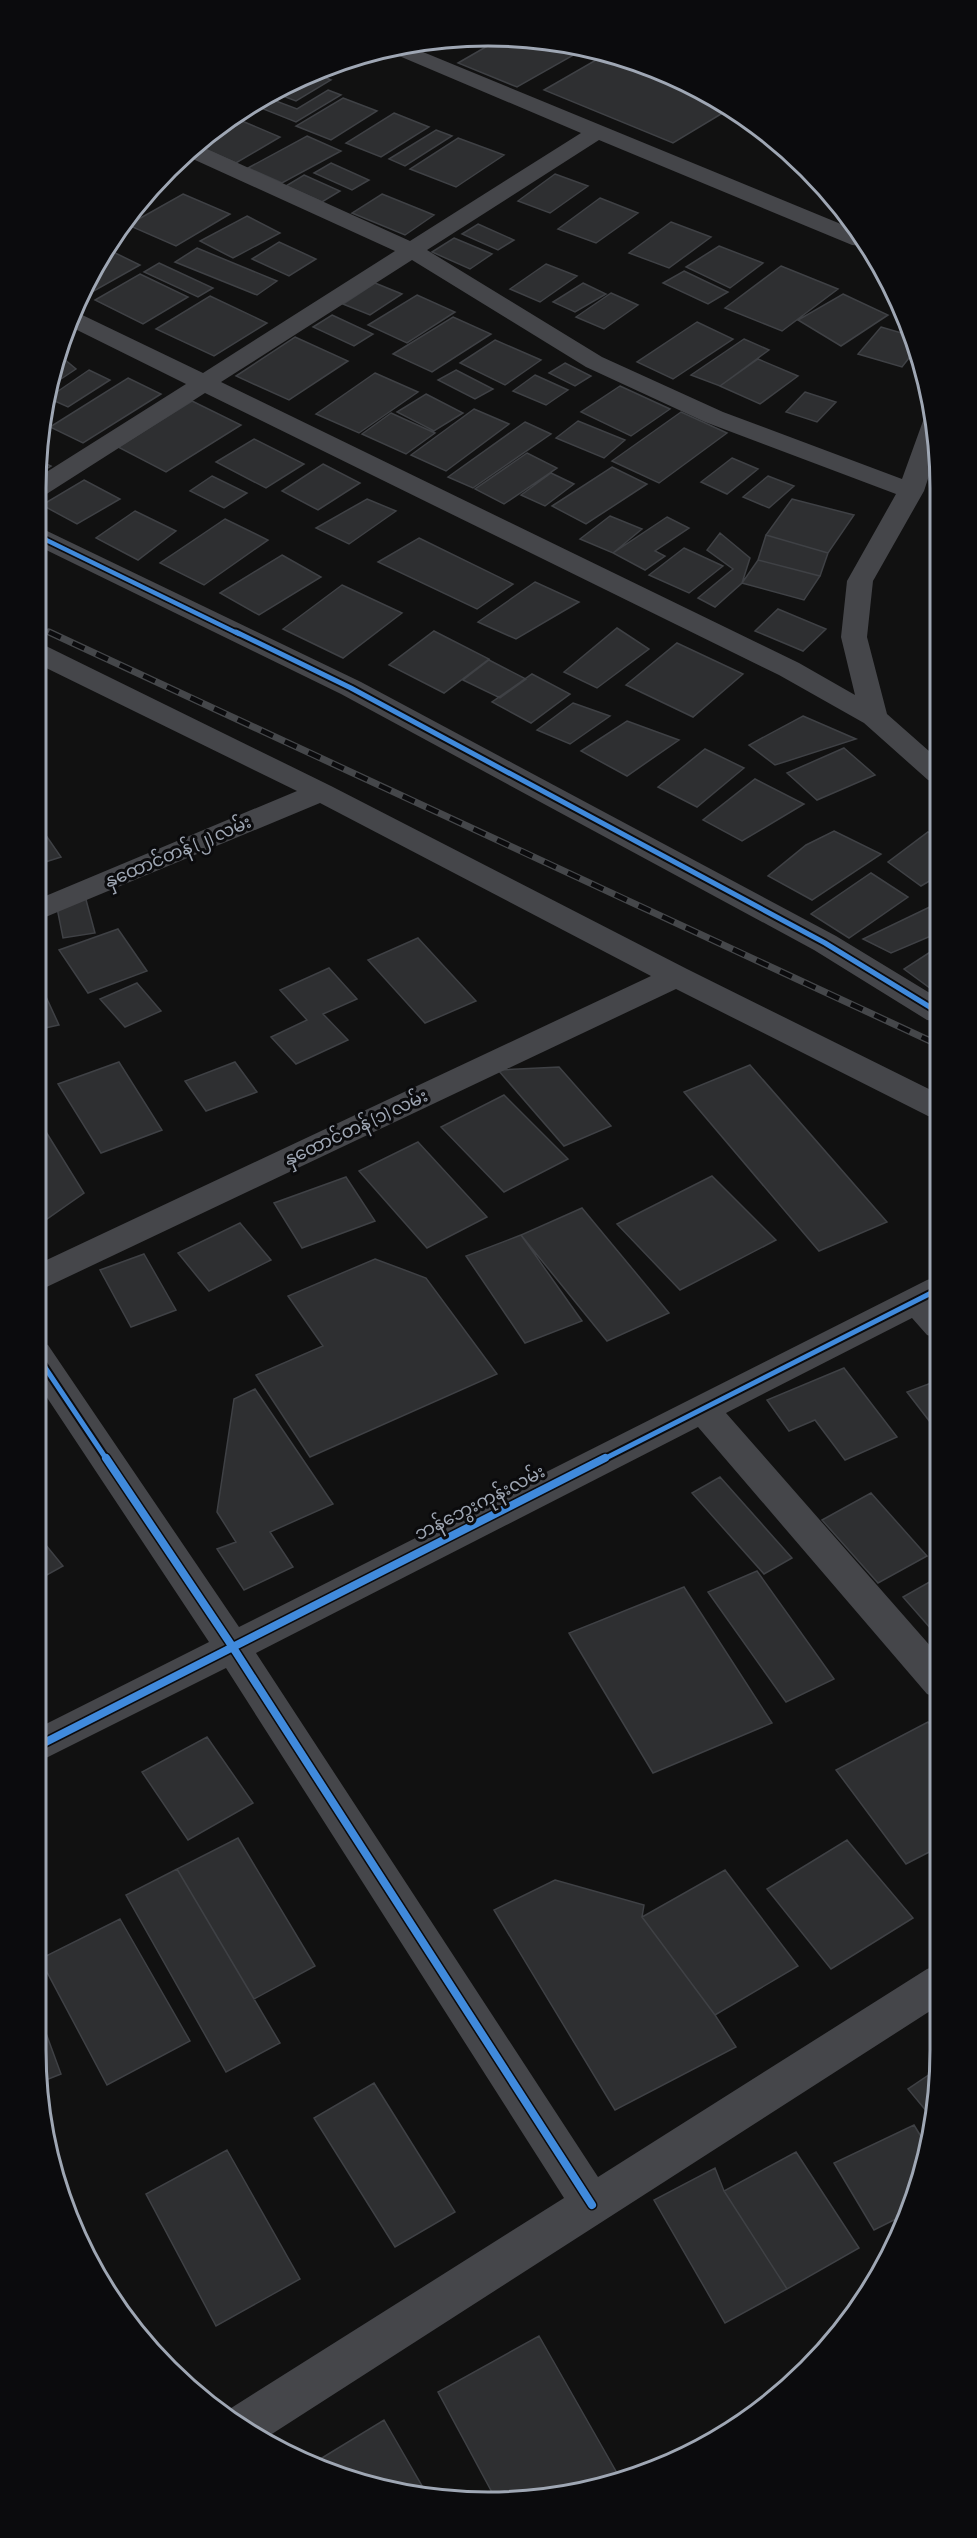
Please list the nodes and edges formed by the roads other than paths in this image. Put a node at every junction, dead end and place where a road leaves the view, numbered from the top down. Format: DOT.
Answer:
graph roads {
  1 [pos="408,54"];
  2 [pos="597,132"];
  3 [pos="200,154"];
  4 [pos="851,236"];
  5 [pos="411,250"];
  6 [pos="79,321"];
  7 [pos="202,382"];
  8 [pos="928,441"];
  9 [pos="46,482"];
  10 [pos="911,491"];
  11 [pos="46,540"];
  12 [pos="46,657"];
  13 [pos="874,717"];
  14 [pos="930,767"];
  15 [pos="321,792"];
  16 [pos="46,907"];
  17 [pos="676,976"];
  18 [pos="930,1007"];
  19 [pos="930,1103"];
  20 [pos="46,1274"];
  21 [pos="927,1295"];
  22 [pos="46,1369"];
  23 [pos="702,1408"];
  24 [pos="232,1646"];
  25 [pos="930,1671"];
  26 [pos="46,1742"];
  27 [pos="930,1989"];
  28 [pos="592,2205"];
  29 [pos="251,2422"];
  1 -- 2 [label="street"];
  2 -- 4 [label="street"];
  2 -- 5 [label="street"];
  3 -- 5 [label="street"];
  5 -- 7 [label="street"];
  5 -- 10 [label="street"];
  6 -- 7 [label="street"];
  7 -- 9 [label="street"];
  7 -- 13 [label="street"];
  8 -- 10 [label="street"];
  10 -- 13 [label="street"];
  11 -- 18 [label="street"];
  12 -- 15 [label="street"];
  13 -- 14 [label="street"];
  15 -- 16 [label="street, နှထောင်တန် (၂) လမ်း"];
  15 -- 17 [label="street"];
  17 -- 19 [label="street"];
  17 -- 20 [label="street, နှထောင်တန် (၁) လမ်း"];
  21 -- 23 [label="street, ဘန်ဘွေးကုန်းလမ်း"];
  22 -- 24 [label="street"];
  23 -- 24 [label="street, ဘန်ဘွေးကုန်းလမ်း"];
  23 -- 25 [label="street"];
  24 -- 26 [label="street, ဘန်ဘွေးကုန်းလမ်း"];
  24 -- 28 [label="street"];
  27 -- 28 [label="street"];
  28 -- 29 [label="street"];
}
